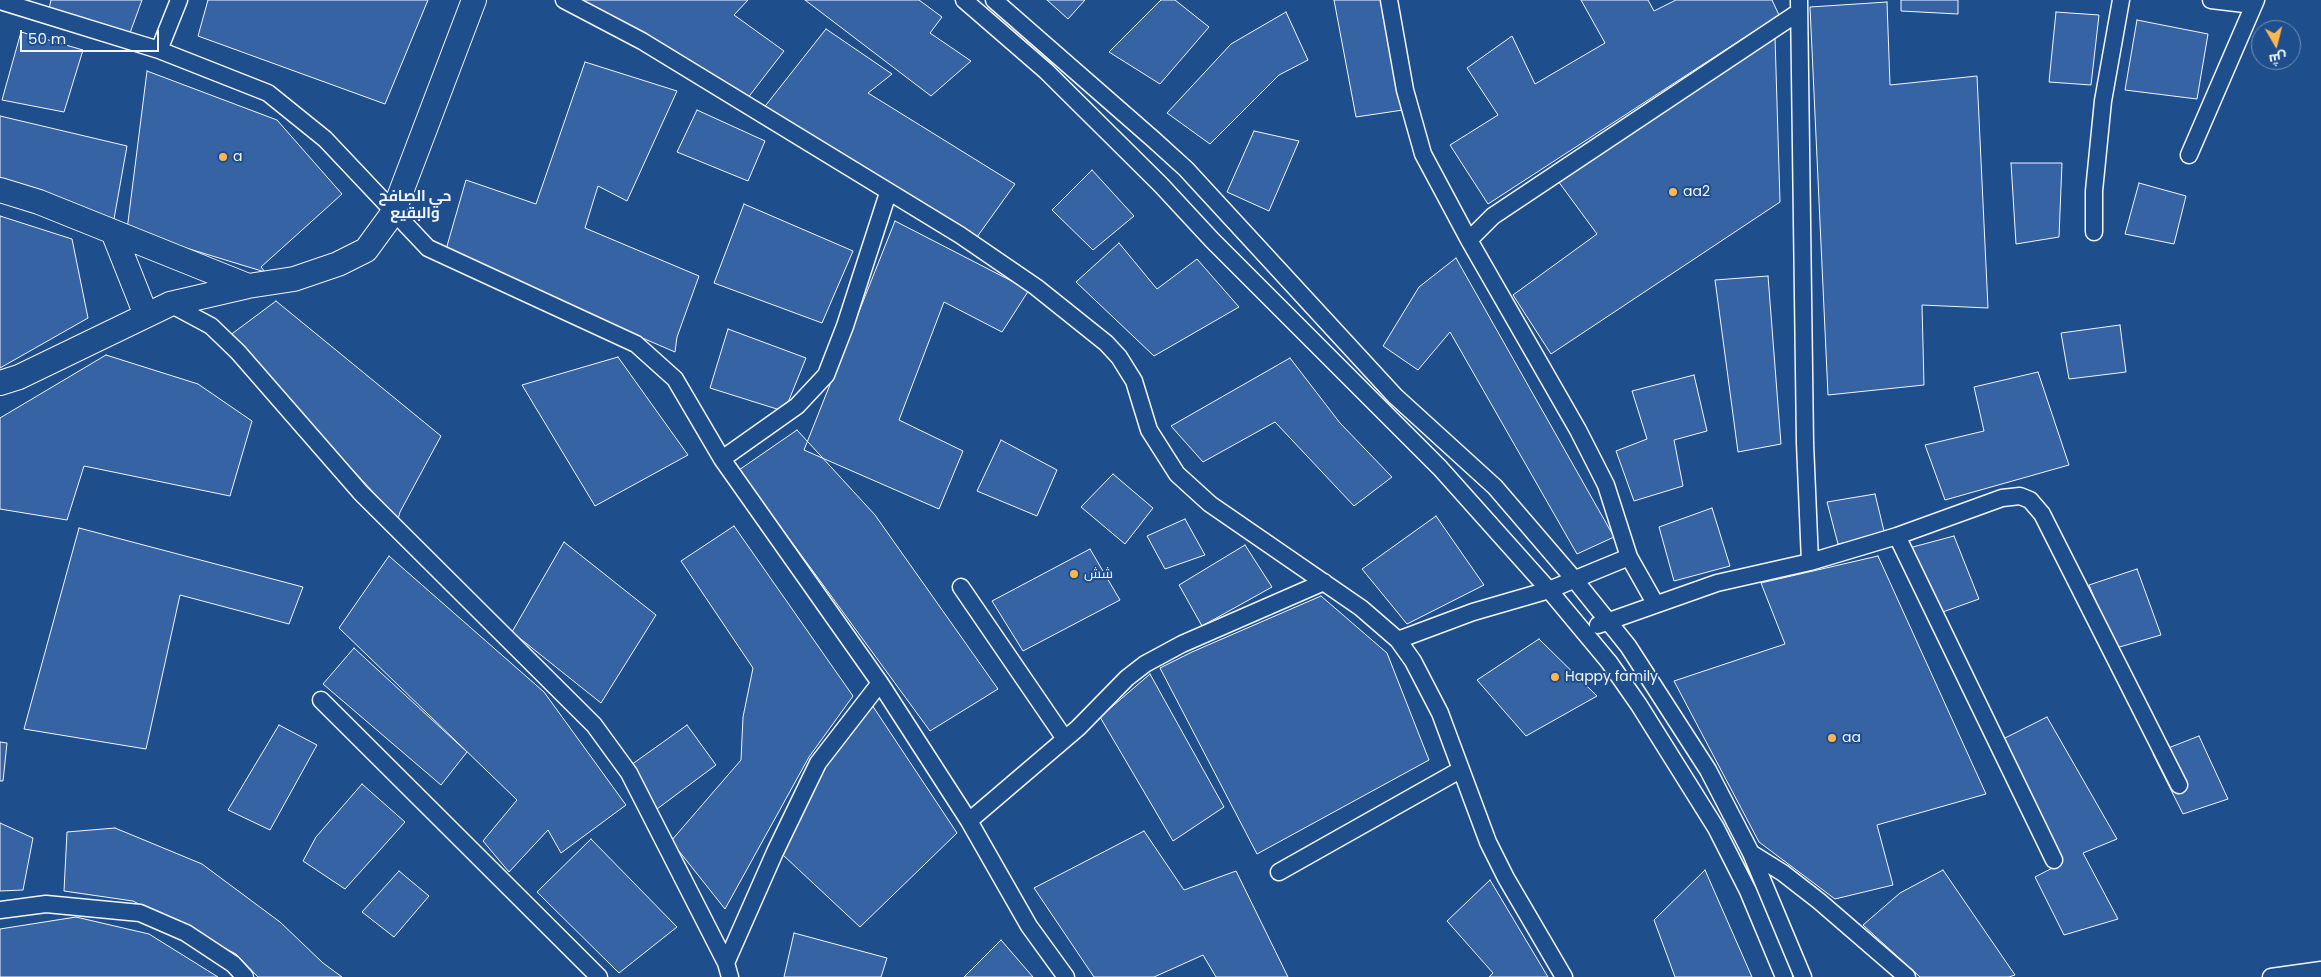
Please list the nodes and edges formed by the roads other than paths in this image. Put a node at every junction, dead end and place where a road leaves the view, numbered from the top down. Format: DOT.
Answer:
graph roads {
  1 [pos="179,0"];
  2 [pos="474,0"];
  3 [pos="564,0"];
  4 [pos="964,0"];
  5 [pos="994,0"];
  6 [pos="1388,0"];
  7 [pos="2121,0"];
  8 [pos="2211,0"];
  9 [pos="0,1"];
  10 [pos="2255,3"];
  11 [pos="1799,6"];
  12 [pos="159,50"];
  13 [pos="2189,155"];
  14 [pos="0,190"];
  15 [pos="888,193"];
  16 [pos="393,213"];
  17 [pos="113,232"];
  18 [pos="2094,232"];
  19 [pos="1469,240"];
  20 [pos="248,286"];
  21 [pos="170,304"];
  22 [pos="146,316"];
  23 [pos="0,384"];
  24 [pos="722,459"];
  25 [pos="1897,536"];
  26 [pos="1630,557"];
  27 [pos="1810,562"];
  28 [pos="1574,580"];
  29 [pos="1324,582"];
  30 [pos="961,587"];
  31 [pos="1549,590"];
  32 [pos="1655,604"];
  33 [pos="1607,621"];
  34 [pos="1583,631"];
  35 [pos="1398,640"];
  36 [pos="880,683"];
  37 [pos="321,700"];
  38 [pos="1065,739"];
  39 [pos="1695,749"];
  40 [pos="1674,760"];
  41 [pos="1460,770"];
  42 [pos="2179,785"];
  43 [pos="969,821"];
  44 [pos="1750,853"];
  45 [pos="2054,860"];
  46 [pos="1279,872"];
  47 [pos="0,910"];
  48 [pos="728,970"];
  49 [pos="2321,970"];
  50 [pos="246,977"];
  51 [pos="599,977"];
  52 [pos="1066,977"];
  53 [pos="1564,977"];
  54 [pos="1784,977"];
  55 [pos="1803,977"];
  56 [pos="1907,977"];
  57 [pos="2271,977"];
  1 -- 12 [label="street"];
  2 -- 16 [label="street"];
  3 -- 15 [label="street"];
  4 -- 31 [label="street"];
  5 -- 28 [label="street"];
  6 -- 19 [label="street"];
  7 -- 18 [label="street"];
  8 -- 10 [label="street"];
  9 -- 12 [label="street"];
  10 -- 13 [label="street"];
  11 -- 19 [label="street"];
  11 -- 27 [label="street"];
  12 -- 16 [label="street"];
  14 -- 17 [label="street"];
  15 -- 24 [label="street"];
  15 -- 29 [label="street"];
  16 -- 20 [label="street"];
  16 -- 24 [label="street"];
  17 -- 20 [label="street"];
  17 -- 22 [label="street"];
  19 -- 26 [label="street"];
  20 -- 21 [label="street"];
  21 -- 22 [label="street"];
  21 -- 48 [label="street"];
  22 -- 23 [label="street"];
  24 -- 36 [label="street"];
  25 -- 27 [label="street"];
  25 -- 42 [label="street"];
  25 -- 45 [label="street"];
  26 -- 28 [label="street"];
  26 -- 32 [label="street"];
  27 -- 32 [label="street"];
  28 -- 31 [label="street"];
  28 -- 33 [label="street"];
  29 -- 35 [label="street"];
  29 -- 38 [label="street"];
  30 -- 38 [label="street"];
  31 -- 34 [label="street"];
  31 -- 35 [label="street"];
  32 -- 33 [label="street"];
  33 -- 34 [label="street"];
  33 -- 39 [label="street"];
  34 -- 40 [label="street"];
  35 -- 41 [label="street"];
  36 -- 43 [label="street"];
  36 -- 48 [label="street"];
  37 -- 51 [label="street"];
  38 -- 43 [label="street"];
  39 -- 40 [label="street"];
  39 -- 44 [label="street"];
  40 -- 54 [label="street"];
  41 -- 46 [label="street"];
  41 -- 53 [label="street"];
  43 -- 52 [label="street"];
  44 -- 55 [label="street"];
  44 -- 56 [label="street"];
  47 -- 50 [label="street"];
  49 -- 57 [label="street"];
}
